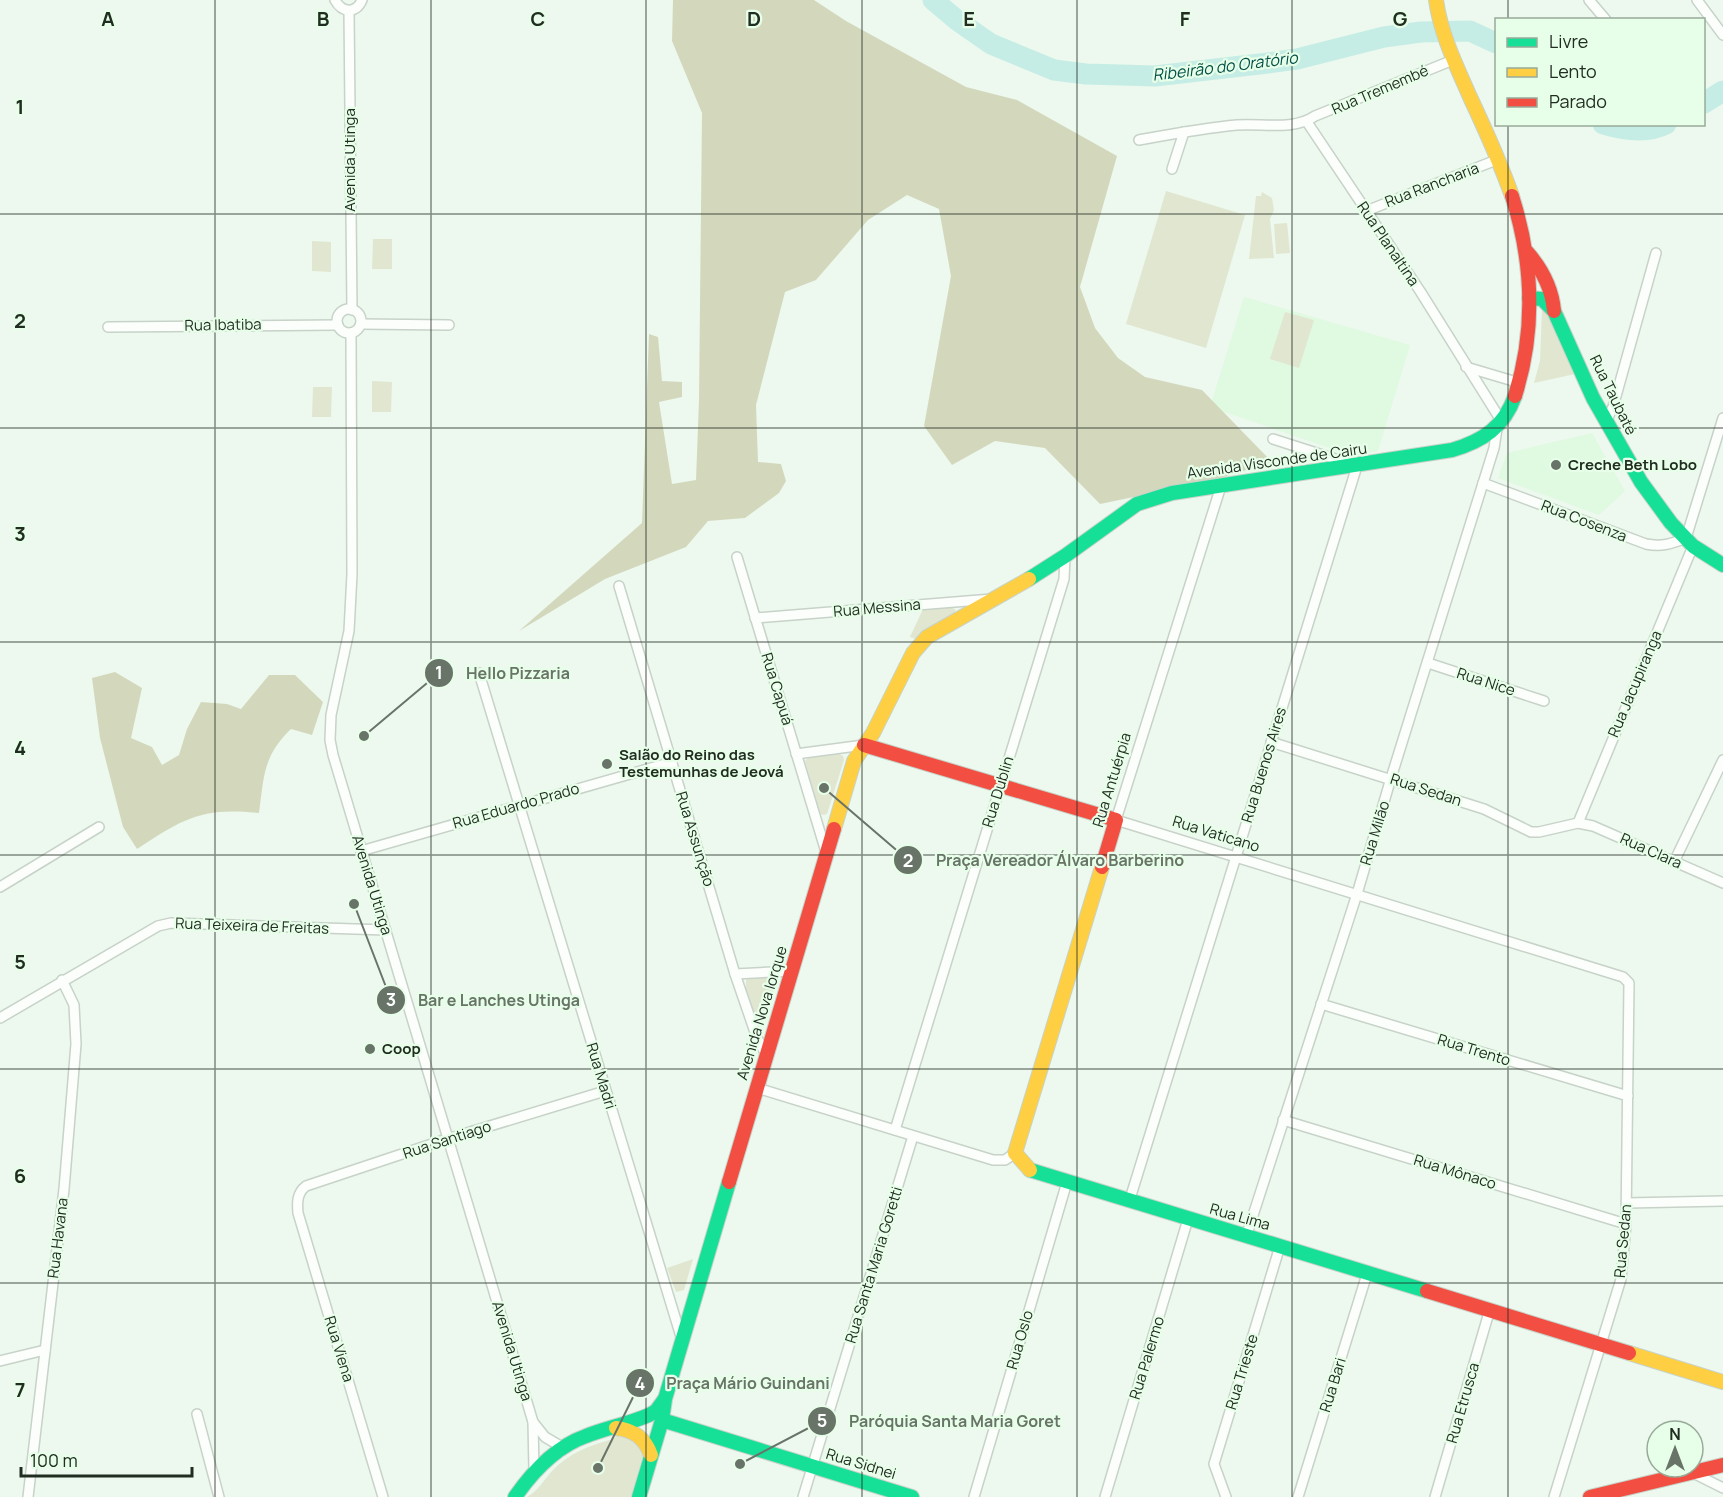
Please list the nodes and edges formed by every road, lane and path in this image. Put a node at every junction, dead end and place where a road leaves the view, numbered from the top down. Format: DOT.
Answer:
graph roads {
  1 [pos="335,0"];
  2 [pos="362,0"];
  3 [pos="1436,0"];
  4 [pos="1589,0"];
  5 [pos="1696,0"];
  6 [pos="349,11"];
  7 [pos="1604,18"];
  8 [pos="1723,35"];
  9 [pos="1453,60"];
  10 [pos="1307,122"];
  11 [pos="1184,132"];
  12 [pos="1139,140"];
  13 [pos="1498,159"];
  14 [pos="1172,169"];
  15 [pos="1366,211"];
  16 [pos="1527,251"];
  17 [pos="1656,254"];
  18 [pos="1529,298"];
  19 [pos="352,310"];
  20 [pos="1554,311"];
  21 [pos="361,324"];
  22 [pos="338,325"];
  23 [pos="449,325"];
  24 [pos="108,327"];
  25 [pos="351,333"];
  26 [pos="1467,367"];
  27 [pos="1520,383"];
  28 [pos="1723,418"];
  29 [pos="1606,422"];
  30 [pos="1499,425"];
  31 [pos="1272,440"];
  32 [pos="1357,466"];
  33 [pos="1483,483"];
  34 [pos="1221,486"];
  35 [pos="1690,542"];
  36 [pos="1065,556"];
  37 [pos="737,557"];
  38 [pos="1723,565"];
  39 [pos="619,586"];
  40 [pos="998,598"];
  41 [pos="755,618"];
  42 [pos="917,647"];
  43 [pos="1428,663"];
  44 [pos="479,673"];
  45 [pos="1544,701"];
  46 [pos="1271,742"];
  47 [pos="864,745"];
  48 [pos="796,754"];
  49 [pos="1723,760"];
  50 [pos="672,762"];
  51 [pos="1391,778"];
  52 [pos="1000,786"];
  53 [pos="518,805"];
  54 [pos="1116,820"];
  55 [pos="1578,823"];
  56 [pos="99,827"];
  57 [pos="361,851"];
  58 [pos="826,855"];
  59 [pos="1236,857"];
  60 [pos="1674,862"];
  61 [pos="1723,883"];
  62 [pos="0,887"];
  63 [pos="1357,894"];
  64 [pos="386,930"];
  65 [pos="792,971"];
  66 [pos="735,974"];
  67 [pos="1623,977"];
  68 [pos="62,980"];
  69 [pos="1321,1004"];
  70 [pos="0,1018"];
  71 [pos="767,1056"];
  72 [pos="757,1088"];
  73 [pos="606,1091"];
  74 [pos="1628,1096"];
  75 [pos="1283,1120"];
  76 [pos="895,1130"];
  77 [pos="913,1136"];
  78 [pos="447,1139"];
  79 [pos="1015,1153"];
  80 [pos="1067,1182"];
  81 [pos="298,1200"];
  82 [pos="1723,1201"];
  83 [pos="1129,1202"];
  84 [pos="1627,1203"];
  85 [pos="1188,1219"];
  86 [pos="1626,1224"];
  87 [pos="1246,1237"];
  88 [pos="1280,1246"];
  89 [pos="1367,1274"];
  90 [pos="1490,1309"];
  91 [pos="682,1340"];
  92 [pos="1602,1345"];
  93 [pos="45,1350"];
  94 [pos="0,1361"];
  95 [pos="1723,1382"];
  96 [pos="665,1399"];
  97 [pos="197,1414"];
  98 [pos="662,1420"];
  99 [pos="533,1422"];
  100 [pos="612,1428"];
  101 [pos="562,1447"];
  102 [pos="651,1455"];
  103 [pos="1723,1465"];
  104 [pos="812,1466"];
  105 [pos="1705,1469"];
  106 [pos="534,1471"];
  107 [pos="1668,1479"];
  108 [pos="1705,1479"];
  109 [pos="1723,1488"];
  110 [pos="1624,1492"];
  111 [pos="28,1497"];
  112 [pos="219,1497"];
  113 [pos="383,1497"];
  114 [pos="515,1497"];
  115 [pos="639,1497"];
  116 [pos="803,1497"];
  117 [pos="912,1497"];
  118 [pos="974,1497"];
  119 [pos="1105,1497"];
  120 [pos="1226,1497"];
  121 [pos="1298,1497"];
  122 [pos="1435,1497"];
  123 [pos="1554,1497"];
  124 [pos="1590,1497"];
  1 -- 6 [label="street"];
  2 -- 6 [label="street"];
  3 -- 9 [label="main road, Rua Taubaté"];
  4 -- 7 [label="street"];
  5 -- 8 [label="street"];
  6 -- 19 [label="street, Avenida Utinga"];
  9 -- 10 [label="street, Rua Tremembé"];
  9 -- 13 [label="main road, Rua Taubaté"];
  10 -- 11 [label="street"];
  10 -- 15 [label="street, Rua Planaltina"];
  11 -- 12 [label="street"];
  11 -- 14 [label="street"];
  13 -- 15 [label="street, Rua Rancharia"];
  13 -- 16 [label="main road, Rua Taubaté"];
  15 -- 26 [label="street, Rua Planaltina"];
  16 -- 18 [label="main road"];
  16 -- 20 [label="main road, Rua Taubaté"];
  17 -- 29 [label="street"];
  18 -- 20 [label="main road"];
  18 -- 27 [label="main road"];
  19 -- 21 [label="street"];
  19 -- 22 [label="street"];
  20 -- 29 [label="main road, Rua Taubaté"];
  21 -- 23 [label="street"];
  21 -- 25 [label="street"];
  22 -- 24 [label="street, Rua Ibatiba"];
  22 -- 25 [label="street"];
  25 -- 57 [label="street, Avenida Utinga"];
  26 -- 27 [label="street"];
  26 -- 30 [label="street, Rua Planaltina"];
  27 -- 30 [label="main road"];
  28 -- 35 [label="street, Rua Jacupiranga"];
  29 -- 35 [label="main road, Rua Taubaté"];
  30 -- 32 [label="main road, Avenida Visconde de Cairu"];
  30 -- 33 [label="street, Rua Milão"];
  31 -- 32 [label="street"];
  32 -- 34 [label="main road, Avenida Visconde de Cairu"];
  32 -- 46 [label="street, Rua Buenos Aires"];
  33 -- 35 [label="street, Rua Cosenza"];
  33 -- 43 [label="street, Rua Milão"];
  34 -- 36 [label="main road, Avenida Visconde de Cairu"];
  34 -- 54 [label="street, Rua Antuérpia"];
  35 -- 38 [label="main road, Rua Taubaté"];
  35 -- 55 [label="street, Rua Jacupiranga"];
  36 -- 40 [label="main road, Avenida Visconde de Cairu"];
  36 -- 52 [label="street, Rua Dublin"];
  37 -- 41 [label="street, Rua Capuá"];
  39 -- 50 [label="street, Rua Assunção"];
  40 -- 41 [label="street, Rua Messina"];
  40 -- 42 [label="main road, Avenida Visconde de Cairu"];
  41 -- 48 [label="street, Rua Capuá"];
  42 -- 47 [label="main road, Avenida Nova Iorque"];
  43 -- 45 [label="street, Rua Nice"];
  43 -- 51 [label="street, Rua Milão"];
  44 -- 53 [label="street, Rua Madri"];
  46 -- 51 [label="street, Rua Sedan"];
  46 -- 59 [label="street, Rua Buenos Aires"];
  47 -- 48 [label="street, Rua Vaticano"];
  47 -- 52 [label="main road, Rua Vaticano"];
  47 -- 58 [label="main road, Avenida Nova Iorque"];
  48 -- 58 [label="street, Rua Capuá"];
  49 -- 60 [label="street"];
  50 -- 53 [label="street, Rua Eduardo Prado"];
  50 -- 66 [label="street, Rua Assunção"];
  51 -- 55 [label="street, Rua Sedan"];
  51 -- 63 [label="street, Rua Milão"];
  52 -- 54 [label="main road, Rua Vaticano"];
  52 -- 76 [label="street, Rua Dublin"];
  53 -- 57 [label="street, Rua Eduardo Prado"];
  53 -- 73 [label="street, Rua Madri"];
  54 -- 59 [label="street, Rua Vaticano"];
  54 -- 79 [label="main road, Rua Antuérpia"];
  55 -- 60 [label="street, Rua Clara"];
  56 -- 62 [label="street"];
  57 -- 64 [label="street, Avenida Utinga"];
  58 -- 65 [label="main road, Avenida Nova Iorque"];
  59 -- 63 [label="street, Rua Vaticano"];
  59 -- 83 [label="street, Rua Buenos Aires"];
  60 -- 61 [label="street, Rua Clara"];
  63 -- 67 [label="street, Rua Vaticano"];
  63 -- 69 [label="street, Rua Milão"];
  64 -- 68 [label="street, Rua Teixeira de Freitas"];
  64 -- 78 [label="street, Avenida Utinga"];
  65 -- 66 [label="street"];
  65 -- 71 [label="main road, Avenida Nova Iorque"];
  66 -- 71 [label="street, Rua Assunção"];
  67 -- 74 [label="street, Rua Sedan"];
  68 -- 70 [label="street, Rua Teixeira de Freitas"];
  68 -- 93 [label="street, Rua Havana"];
  69 -- 74 [label="street, Rua Trento"];
  69 -- 75 [label="street, Rua Milão"];
  71 -- 72 [label="main road, Avenida Nova Iorque"];
  72 -- 76 [label="street"];
  72 -- 91 [label="main road, Avenida Nova Iorque"];
  73 -- 78 [label="street, Rua Santiago"];
  73 -- 91 [label="street, Rua Madri"];
  74 -- 84 [label="street, Rua Sedan"];
  75 -- 86 [label="street, Rua Mônaco"];
  75 -- 87 [label="street, Rua Milão"];
  76 -- 77 [label="street"];
  77 -- 79 [label="street"];
  77 -- 104 [label="street, Rua Santa Maria Goretti"];
  78 -- 81 [label="street, Rua Santiago"];
  78 -- 99 [label="street, Avenida Utinga"];
  79 -- 80 [label="main road, Rua Lima"];
  80 -- 83 [label="main road, Rua Lima"];
  80 -- 118 [label="street, Rua Oslo"];
  81 -- 113 [label="street, Rua Viena"];
  82 -- 84 [label="street"];
  83 -- 85 [label="main road, Rua Lima"];
  84 -- 86 [label="street, Rua Sedan"];
  85 -- 87 [label="main road, Rua Lima"];
  85 -- 119 [label="street, Rua Palermo"];
  86 -- 92 [label="street, Rua Sedan"];
  87 -- 88 [label="main road, Rua Lima"];
  88 -- 89 [label="main road, Rua Lima"];
  88 -- 120 [label="street, Rua Trieste"];
  89 -- 90 [label="main road, Rua Lima"];
  89 -- 121 [label="street, Rua Bari"];
  90 -- 92 [label="main road, Rua Lima"];
  90 -- 122 [label="street, Rua Etrusca"];
  91 -- 96 [label="main road, Avenida Nova Iorque"];
  92 -- 95 [label="main road, Rua Lima"];
  92 -- 123 [label="street, Rua Sedan"];
  93 -- 94 [label="street"];
  93 -- 111 [label="street, Rua Havana"];
  96 -- 98 [label="main road, Avenida Nova Iorque"];
  96 -- 100 [label="main road"];
  97 -- 112 [label="street"];
  98 -- 102 [label="main road, Avenida Nova Iorque"];
  98 -- 104 [label="main road, Rua Sidnei"];
  99 -- 101 [label="street, Avenida Utinga"];
  99 -- 106 [label="street, Avenida Utinga"];
  100 -- 101 [label="main road"];
  100 -- 102 [label="main road"];
  101 -- 106 [label="main road"];
  102 -- 115 [label="main road, Avenida Nova Iorque"];
  103 -- 105 [label="main road"];
  104 -- 116 [label="street, Rua Santa Maria Goretti"];
  104 -- 117 [label="main road, Rua Sidnei"];
  106 -- 114 [label="main road"];
  107 -- 110 [label="main road"];
  108 -- 109 [label="street"];
  110 -- 124 [label="main road"];
}
